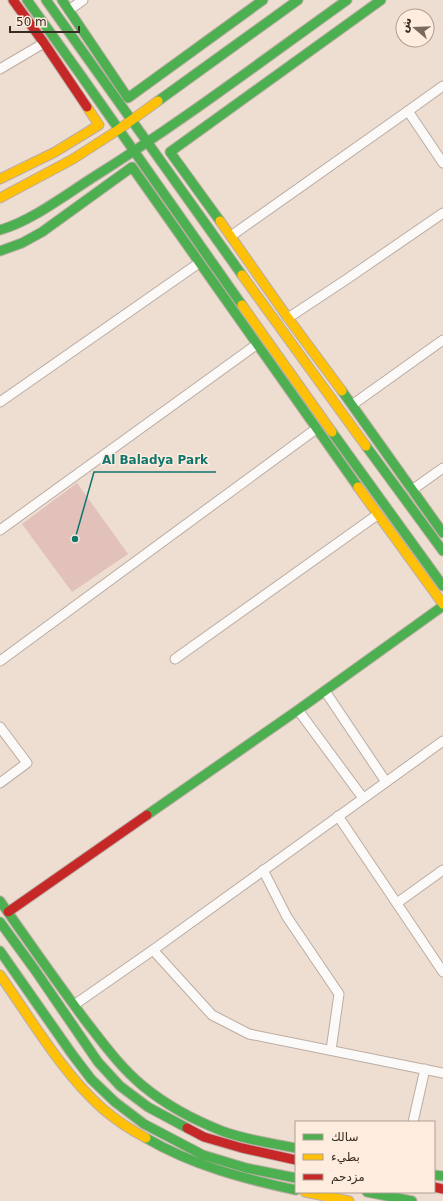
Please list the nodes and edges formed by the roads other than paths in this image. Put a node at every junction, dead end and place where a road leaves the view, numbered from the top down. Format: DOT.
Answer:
graph roads {
  1 [pos="13,0"];
  2 [pos="27,0"];
  3 [pos="46,0"];
  4 [pos="62,0"];
  5 [pos="83,0"];
  6 [pos="263,0"];
  7 [pos="298,0"];
  8 [pos="347,0"];
  9 [pos="381,0"];
  10 [pos="69,10"];
  11 [pos="44,43"];
  12 [pos="0,69"];
  13 [pos="443,86"];
  14 [pos="408,111"];
  15 [pos="132,120"];
  16 [pos="118,130"];
  17 [pos="147,142"];
  18 [pos="134,152"];
  19 [pos="443,163"];
  20 [pos="0,179"];
  21 [pos="0,198"];
  22 [pos="443,213"];
  23 [pos="0,230"];
  24 [pos="231,236"];
  25 [pos="0,251"];
  26 [pos="199,263"];
  27 [pos="288,318"];
  28 [pos="443,340"];
  29 [pos="256,345"];
  30 [pos="0,402"];
  31 [pos="352,405"];
  32 [pos="316,429"];
  33 [pos="443,468"];
  34 [pos="412,490"];
  35 [pos="378,515"];
  36 [pos="0,530"];
  37 [pos="443,533"];
  38 [pos="443,551"];
  39 [pos="443,586"];
  40 [pos="443,605"];
  41 [pos="175,659"];
  42 [pos="0,661"];
  43 [pos="325,691"];
  44 [pos="298,710"];
  45 [pos="0,727"];
  46 [pos="443,740"];
  47 [pos="386,782"];
  48 [pos="0,783"];
  49 [pos="363,798"];
  50 [pos="338,816"];
  51 [pos="263,870"];
  52 [pos="443,870"];
  53 [pos="0,901"];
  54 [pos="397,903"];
  55 [pos="8,912"];
  56 [pos="0,922"];
  57 [pos="153,950"];
  58 [pos="0,951"];
  59 [pos="443,972"];
  60 [pos="0,976"];
  61 [pos="74,1005"];
  62 [pos="331,1050"];
  63 [pos="425,1069"];
  64 [pos="443,1073"];
  65 [pos="413,1121"];
  66 [pos="295,1148"];
  67 [pos="295,1160"];
  68 [pos="295,1178"];
  69 [pos="295,1190"];
  70 [pos="310,1193"];
  71 [pos="372,1193"];
  72 [pos="348,1201"];
  73 [pos="412,1201"];
  1 -- 11 [label="main road"];
  2 -- 16 [label="main road"];
  3 -- 15 [label="main road"];
  4 -- 10 [label="main road"];
  5 -- 10 [label="street"];
  6 -- 10 [label="main road"];
  7 -- 15 [label="main road"];
  8 -- 17 [label="main road"];
  9 -- 24 [label="main road"];
  11 -- 12 [label="street"];
  11 -- 20 [label="main road"];
  13 -- 14 [label="street"];
  14 -- 19 [label="street"];
  14 -- 24 [label="street"];
  15 -- 16 [label="main road"];
  15 -- 17 [label="main road"];
  16 -- 18 [label="main road"];
  16 -- 21 [label="main road"];
  17 -- 18 [label="main road"];
  17 -- 38 [label="main road"];
  18 -- 23 [label="main road"];
  18 -- 39 [label="main road"];
  22 -- 27 [label="street"];
  24 -- 27 [label="main road"];
  25 -- 26 [label="main road"];
  26 -- 29 [label="main road"];
  26 -- 30 [label="street"];
  27 -- 31 [label="main road"];
  28 -- 31 [label="street"];
  29 -- 32 [label="main road"];
  29 -- 36 [label="street"];
  31 -- 34 [label="main road"];
  32 -- 35 [label="main road"];
  32 -- 42 [label="street"];
  33 -- 34 [label="street"];
  34 -- 37 [label="main road"];
  35 -- 40 [label="main road"];
  35 -- 41 [label="street"];
  40 -- 43 [label="main road"];
  43 -- 44 [label="main road"];
  43 -- 47 [label="street"];
  44 -- 49 [label="street"];
  44 -- 55 [label="main road"];
  45 -- 48 [label="street"];
  46 -- 47 [label="street"];
  47 -- 49 [label="street"];
  49 -- 50 [label="street"];
  50 -- 51 [label="street"];
  50 -- 54 [label="street"];
  51 -- 57 [label="street"];
  51 -- 62 [label="street"];
  52 -- 54 [label="street"];
  53 -- 55 [label="main road"];
  54 -- 59 [label="street"];
  55 -- 61 [label="main road"];
  56 -- 67 [label="main road"];
  57 -- 61 [label="street"];
  57 -- 62 [label="street"];
  58 -- 68 [label="main road"];
  60 -- 69 [label="main road"];
  61 -- 66 [label="main road"];
  62 -- 63 [label="street"];
  63 -- 64 [label="street"];
  63 -- 65 [label="street"];
  70 -- 72 [label="main road"];
  71 -- 73 [label="main road"];
}
